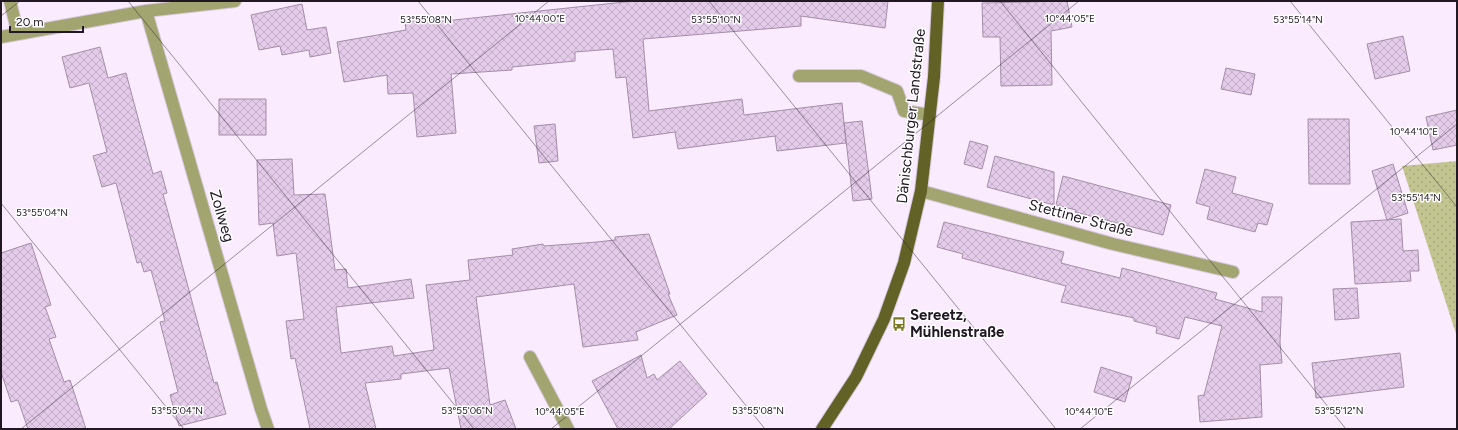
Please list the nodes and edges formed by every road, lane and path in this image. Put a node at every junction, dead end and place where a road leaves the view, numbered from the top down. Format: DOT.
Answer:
graph roads {
  1 [pos="10,1"];
  2 [pos="235,1"];
  3 [pos="938,1"];
  4 [pos="146,11"];
  5 [pos="18,34"];
  6 [pos="1,37"];
  7 [pos="799,76"];
  8 [pos="930,115"];
  9 [pos="921,191"];
  10 [pos="1233,272"];
  11 [pos="530,356"];
  12 [pos="268,429"];
  13 [pos="568,429"];
  14 [pos="822,429"];
  1 -- 5 [label="street"];
  2 -- 4 [label="street"];
  3 -- 8 [label="main road, Dänischburger Landstraße"];
  4 -- 5 [label="street"];
  4 -- 12 [label="street, Zollweg"];
  5 -- 6 [label="street"];
  7 -- 8 [label="street"];
  8 -- 9 [label="main road, Dänischburger Landstraße"];
  9 -- 10 [label="street, Stettiner Straße"];
  9 -- 14 [label="main road, Dänischburger Landstraße"];
  11 -- 13 [label="street"];
}
